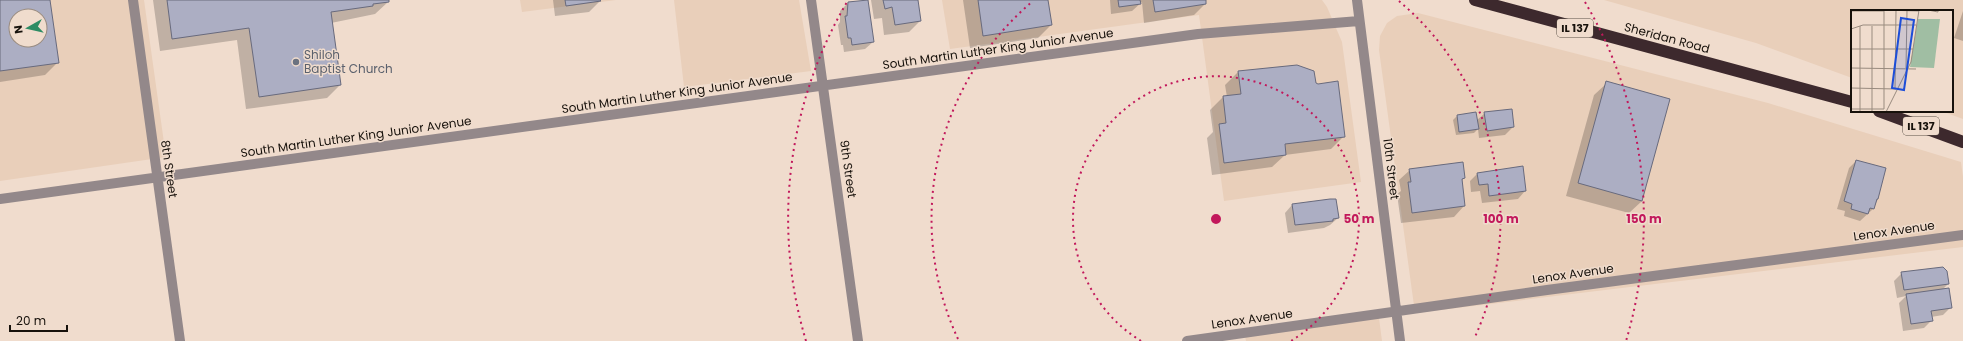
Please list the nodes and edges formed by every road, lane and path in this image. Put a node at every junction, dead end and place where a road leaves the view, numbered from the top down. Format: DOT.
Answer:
graph roads {
  1 [pos="133,0"];
  2 [pos="810,0"];
  3 [pos="1357,0"];
  4 [pos="1475,0"];
  5 [pos="1359,21"];
  6 [pos="823,86"];
  7 [pos="1851,102"];
  8 [pos="1882,112"];
  9 [pos="1963,142"];
  10 [pos="157,178"];
  11 [pos="0,199"];
  12 [pos="1963,235"];
  13 [pos="1396,312"];
  14 [pos="180,341"];
  15 [pos="858,341"];
  16 [pos="1187,341"];
  17 [pos="1400,341"];
  1 -- 10 [label="street, 8th Street"];
  2 -- 6 [label="street, 9th Street"];
  3 -- 5 [label="street, 10th Street"];
  4 -- 7 [label="highway, Sheridan Road / IL 137"];
  5 -- 6 [label="street, South Martin Luther King Junior Avenue"];
  5 -- 13 [label="street, 10th Street"];
  6 -- 10 [label="street, South Martin Luther King Junior Avenue"];
  6 -- 15 [label="street, 9th Street"];
  8 -- 9 [label="highway, IL 137"];
  10 -- 11 [label="street, South Martin Luther King Junior Avenue"];
  10 -- 14 [label="street, 8th Street"];
  12 -- 13 [label="street, Lenox Avenue"];
  13 -- 16 [label="street, Lenox Avenue"];
  13 -- 17 [label="street, 10th Street"];
}
